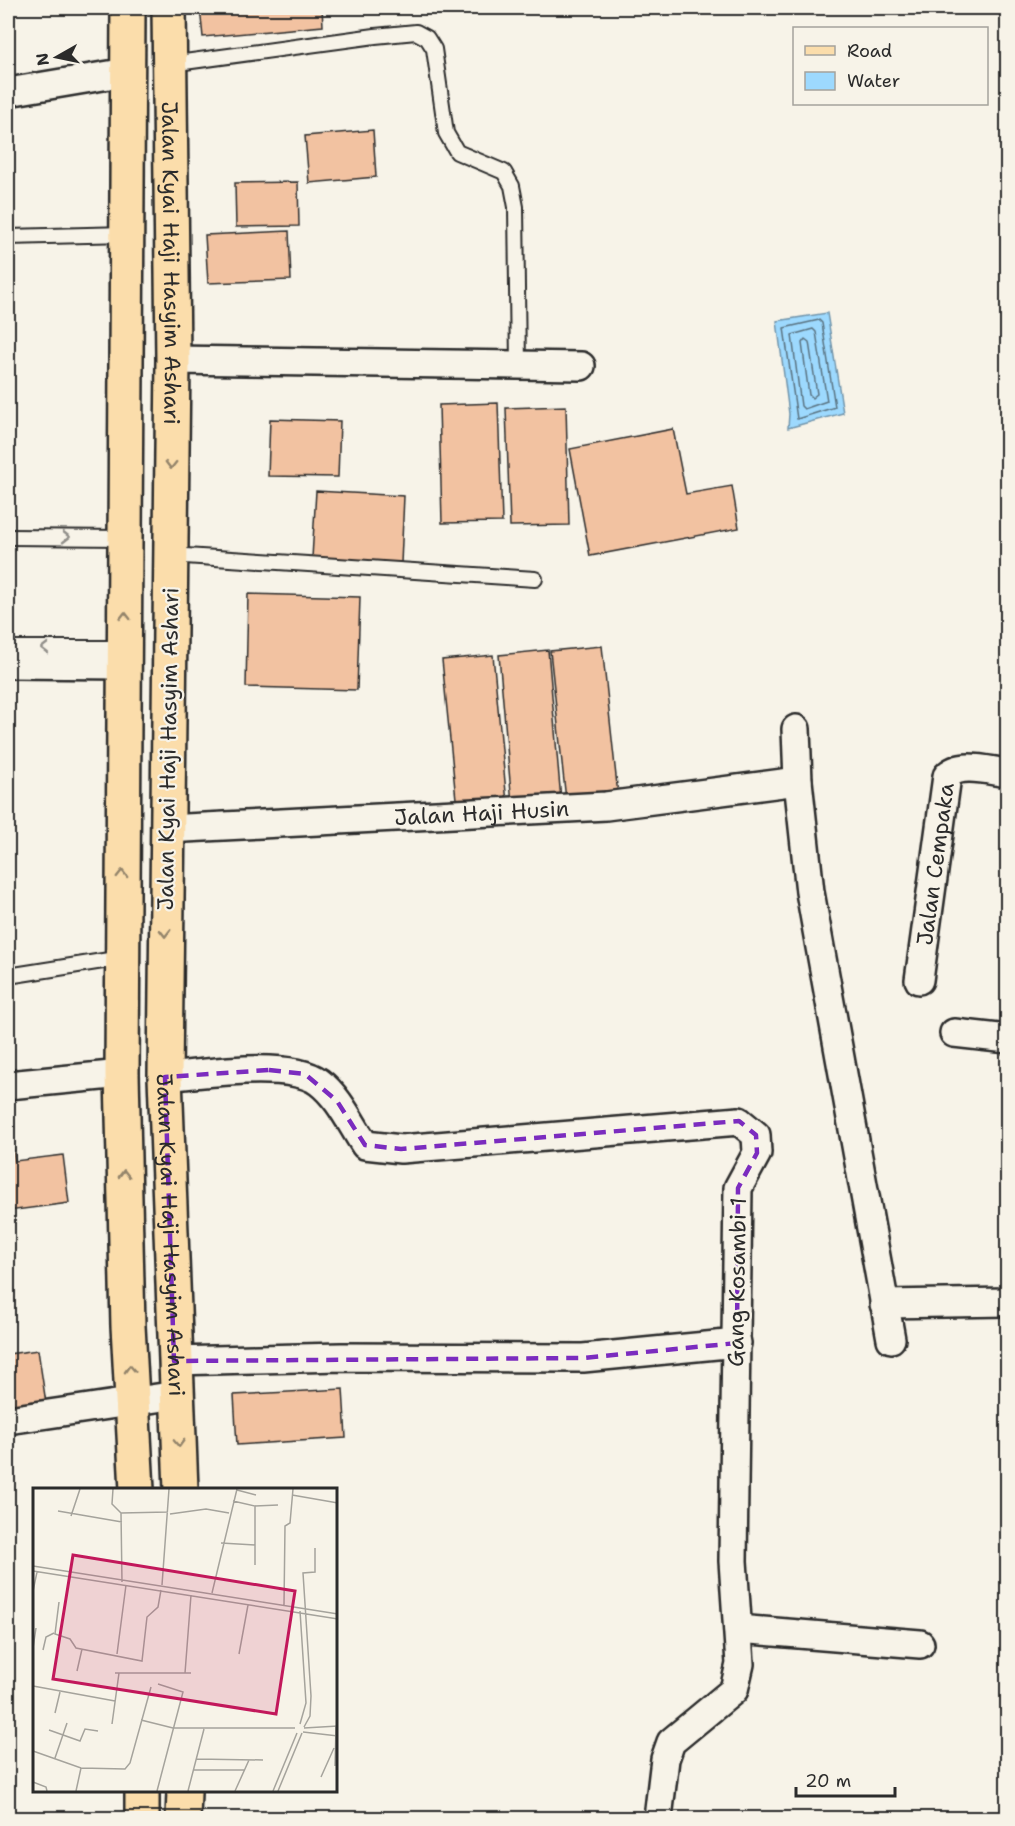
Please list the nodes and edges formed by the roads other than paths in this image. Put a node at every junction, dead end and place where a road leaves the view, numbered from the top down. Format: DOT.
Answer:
graph roads {
  1 [pos="128,8"];
  2 [pos="169,8"];
  3 [pos="170,64"];
  4 [pos="127,72"];
  5 [pos="8,92"];
  6 [pos="127,234"];
  7 [pos="8,237"];
  8 [pos="173,360"];
  9 [pos="518,366"];
  10 [pos="580,366"];
  11 [pos="8,537"];
  12 [pos="125,538"];
  13 [pos="170,555"];
  14 [pos="535,579"];
  15 [pos="8,648"];
  16 [pos="124,657"];
  17 [pos="8,664"];
  18 [pos="796,729"];
  19 [pos="1008,773"];
  20 [pos="798,781"];
  21 [pos="166,829"];
  22 [pos="122,958"];
  23 [pos="8,976"];
  24 [pos="919,980"];
  25 [pos="954,1033"];
  26 [pos="1008,1039"];
  27 [pos="122,1074"];
  28 [pos="165,1077"];
  29 [pos="8,1085"];
  30 [pos="1008,1302"];
  31 [pos="884,1304"];
  32 [pos="891,1340"];
  33 [pos="737,1343"];
  34 [pos="174,1361"];
  35 [pos="177,1395"];
  36 [pos="132,1401"];
  37 [pos="8,1419"];
  38 [pos="137,1488"];
  39 [pos="181,1488"];
  40 [pos="738,1629"];
  41 [pos="920,1644"];
  42 [pos="142,1793"];
  43 [pos="184,1793"];
  44 [pos="142,1818"];
  45 [pos="183,1818"];
  46 [pos="658,1818"];
  1 -- 4 [label="main road, Jalan Kyai Haji Hasyim Ashari"];
  2 -- 3 [label="main road, Jalan Kyai Haji Hasyim Ashari"];
  3 -- 8 [label="main road, Jalan Kyai Haji Hasyim Ashari"];
  3 -- 9 [label="lane"];
  4 -- 5 [label="street"];
  4 -- 6 [label="main road, Jalan Kyai Haji Hasyim Ashari"];
  6 -- 7 [label="lane"];
  6 -- 12 [label="main road, Jalan Kyai Haji Hasyim Ashari"];
  8 -- 9 [label="street"];
  8 -- 13 [label="main road, Jalan Kyai Haji Hasyim Ashari, one-way"];
  9 -- 10 [label="street"];
  11 -- 12 [label="lane, one-way"];
  16 -- 12 [label="main road, Jalan Kyai Haji Hasyim Ashari, one-way"];
  13 -- 14 [label="lane"];
  13 -- 21 [label="main road, Jalan Kyai Haji Hasyim Ashari"];
  16 -- 15 [label="lane, one-way"];
  16 -- 17 [label="street"];
  22 -- 16 [label="main road, Jalan Kyai Haji Hasyim Ashari, one-way"];
  18 -- 20 [label="street"];
  19 -- 24 [label="street, Jalan Cempaka"];
  20 -- 21 [label="street, Jalan Haji Husin"];
  20 -- 31 [label="street"];
  21 -- 28 [label="main road, Jalan Kyai Haji Hasyim Ashari, one-way"];
  22 -- 23 [label="lane"];
  22 -- 27 [label="main road, Jalan Kyai Haji Hasyim Ashari"];
  25 -- 26 [label="street"];
  27 -- 29 [label="street"];
  36 -- 27 [label="main road, Jalan Kyai Haji Hasyim Ashari, one-way"];
  28 -- 33 [label="street, Gang Kosambi 1"];
  28 -- 34 [label="main road, Jalan Kyai Haji Hasyim Ashari"];
  30 -- 31 [label="street"];
  31 -- 32 [label="street"];
  33 -- 34 [label="street"];
  33 -- 40 [label="street, Gang Kosambi 1"];
  34 -- 35 [label="main road, Jalan Kyai Haji Hasyim Ashari"];
  35 -- 36 [label="street"];
  35 -- 39 [label="main road, Jalan Kyai Haji Hasyim Ashari, one-way"];
  36 -- 37 [label="street"];
  36 -- 38 [label="main road, Jalan Kyai Haji Hasyim Ashari"];
  40 -- 41 [label="street"];
  40 -- 46 [label="street, Gang Kosambi 1"];
  42 -- 44 [label="main road"];
  43 -- 45 [label="main road"];
}
